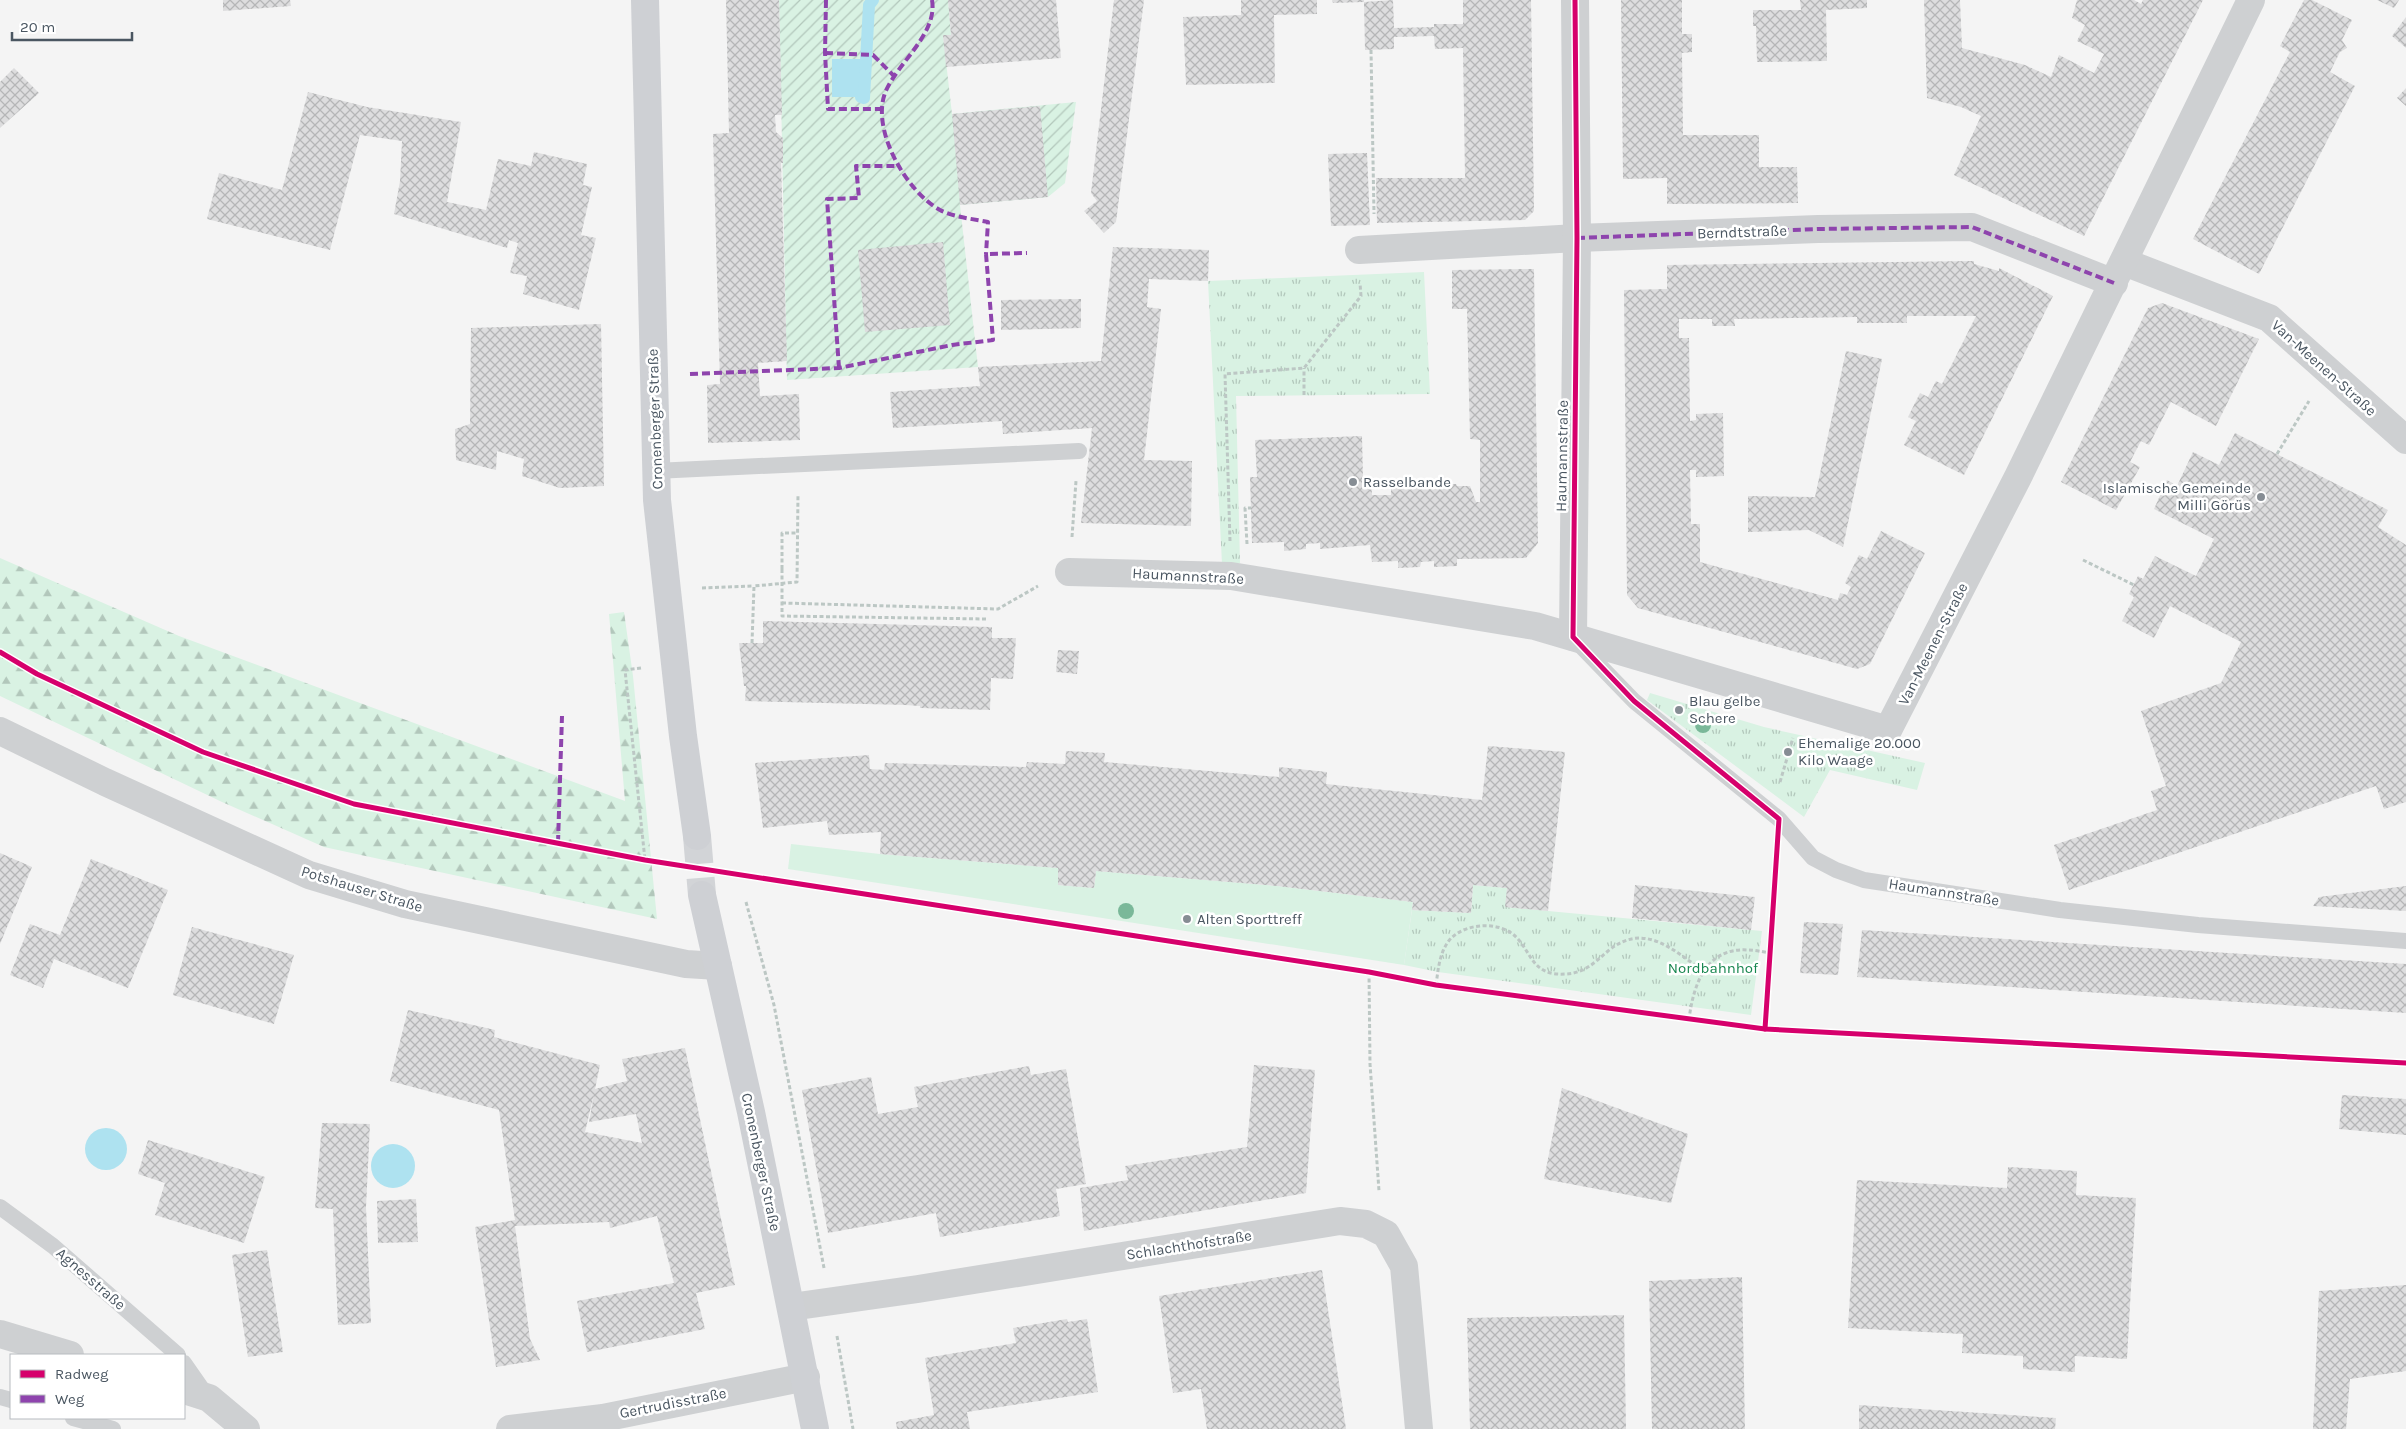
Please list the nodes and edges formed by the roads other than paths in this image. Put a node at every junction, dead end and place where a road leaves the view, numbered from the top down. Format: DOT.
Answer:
graph roads {
  1 [pos="645,0"];
  2 [pos="1576,0"];
  3 [pos="2251,0"];
  4 [pos="1577,238"];
  5 [pos="1367,250"];
  6 [pos="2119,272"];
  7 [pos="2406,440"];
  8 [pos="1079,451"];
  9 [pos="655,471"];
  10 [pos="1069,572"];
  11 [pos="1573,637"];
  12 [pos="0,731"];
  13 [pos="696,836"];
  14 [pos="702,895"];
  15 [pos="2406,941"];
  16 [pos="718,966"];
  17 [pos="0,1207"];
  18 [pos="791,1307"];
  19 [pos="0,1334"];
  20 [pos="67,1354"];
  21 [pos="177,1354"];
  22 [pos="185,1366"];
  23 [pos="806,1377"];
  24 [pos="196,1394"];
  25 [pos="77,1419"];
  26 [pos="603,1423"];
  27 [pos="113,1429"];
  28 [pos="243,1429"];
  29 [pos="510,1429"];
  30 [pos="815,1429"];
  31 [pos="1419,1429"];
  1 -- 9 [label="main road, Cronenberger Straße"];
  2 -- 4 [label="street, Haumannstraße"];
  3 -- 6 [label="street, Van-Meenen-Straße"];
  4 -- 5 [label="street, Berndtstraße"];
  4 -- 6 [label="street, Berndtstraße"];
  4 -- 11 [label="street, Haumannstraße"];
  6 -- 7 [label="street, Van-Meenen-Straße"];
  6 -- 11 [label="street, Van-Meenen-Straße"];
  8 -- 9 [label="lane"];
  9 -- 13 [label="main road, Cronenberger Straße"];
  10 -- 11 [label="street, Haumannstraße"];
  11 -- 15 [label="lane, Haumannstraße"];
  12 -- 16 [label="street, Potshauser Straße"];
  14 -- 16 [label="main road, Cronenberger Straße"];
  16 -- 18 [label="main road, Cronenberger Straße"];
  17 -- 21 [label="lane, Agnesstraße"];
  18 -- 23 [label="main road, Cronenberger Straße"];
  18 -- 31 [label="street, Schlachthofstraße"];
  19 -- 20 [label="street"];
  22 -- 24 [label="lane"];
  23 -- 26 [label="street, Gertrudisstraße"];
  23 -- 30 [label="main road, Cronenberger Straße"];
  24 -- 28 [label="street"];
  25 -- 27 [label="lane"];
  26 -- 29 [label="street, Gertrudisstraße"];
}
